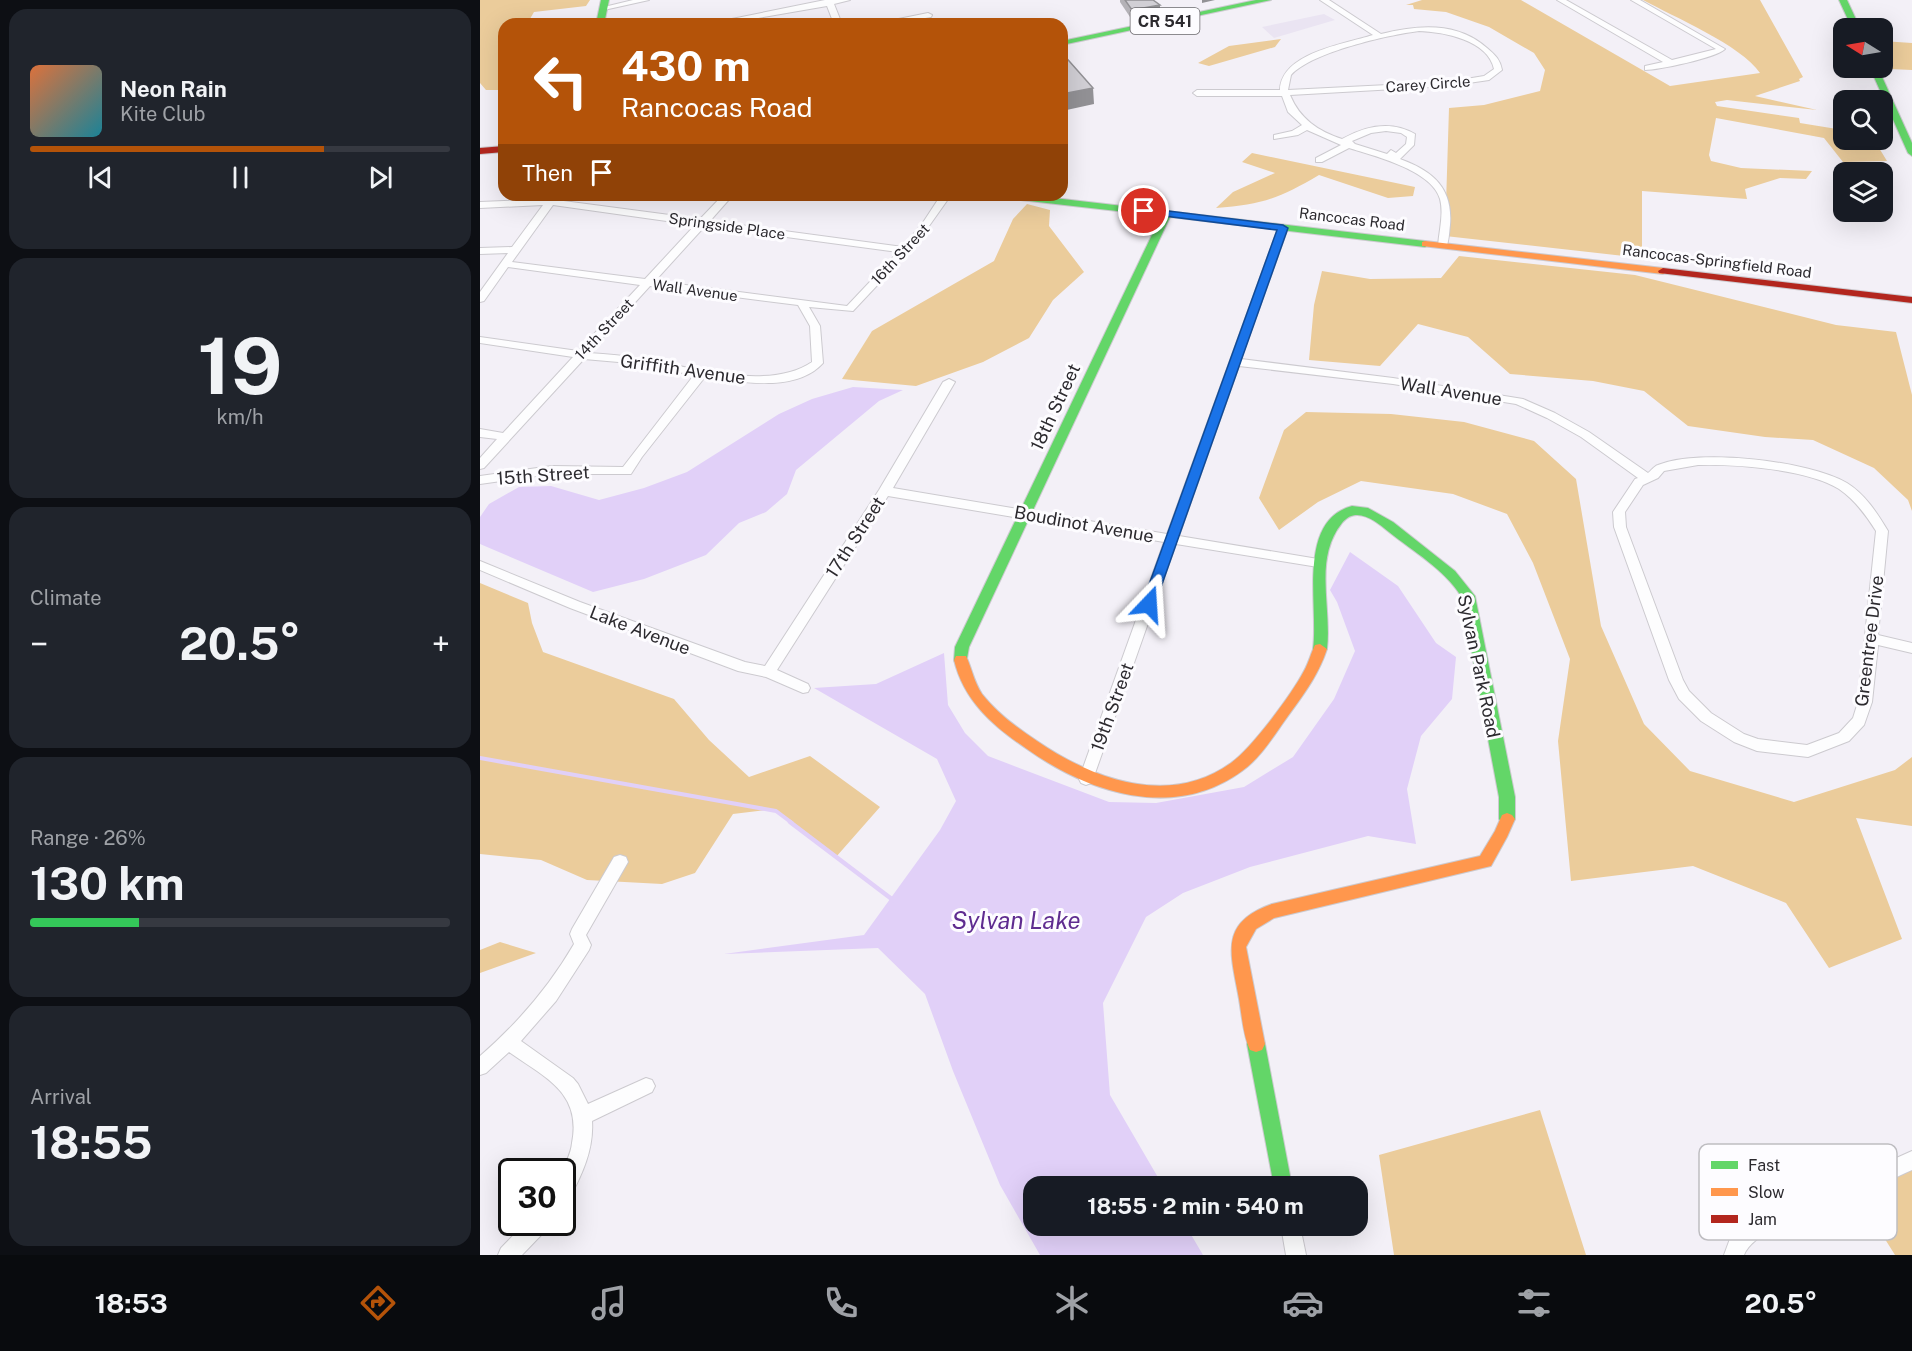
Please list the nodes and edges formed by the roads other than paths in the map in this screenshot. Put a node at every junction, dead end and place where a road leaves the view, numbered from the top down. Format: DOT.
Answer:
graph roads {
  1 [pos="645,0"];
  2 [pos="846,0"];
  3 [pos="1267,0"];
  4 [pos="1324,0"];
  5 [pos="1561,0"];
  6 [pos="1635,0"];
  7 [pos="1844,0"];
  8 [pos="829,1"];
  9 [pos="605,4"];
  10 [pos="928,15"];
  11 [pos="742,18"];
  12 [pos="836,18"];
  13 [pos="911,18"];
  14 [pos="1852,18"];
  15 [pos="1379,36"];
  16 [pos="1068,42"];
  17 [pos="1672,64"];
  18 [pos="1648,68"];
  19 [pos="1878,78"];
  20 [pos="1197,93"];
  21 [pos="1284,93"];
  22 [pos="1307,126"];
  23 [pos="1277,137"];
  24 [pos="1346,143"];
  25 [pos="498,150"];
  26 [pos="480,151"];
  27 [pos="1912,153"];
  28 [pos="1319,160"];
  29 [pos="1394,160"];
  30 [pos="528,201"];
  31 [pos="551,201"];
  32 [pos="564,201"];
  33 [pos="722,201"];
  34 [pos="942,201"];
  35 [pos="1055,201"];
  36 [pos="480,205"];
  37 [pos="1167,214"];
  38 [pos="702,223"];
  39 [pos="1283,228"];
  40 [pos="1443,246"];
  41 [pos="515,250"];
  42 [pos="904,250"];
  43 [pos="480,251"];
  44 [pos="1518,255"];
  45 [pos="505,264"];
  46 [pos="646,284"];
  47 [pos="480,298"];
  48 [pos="1912,300"];
  49 [pos="802,304"];
  50 [pos="849,309"];
  51 [pos="480,340"];
  52 [pos="581,354"];
  53 [pos="1235,362"];
  54 [pos="702,373"];
  55 [pos="949,382"];
  56 [pos="480,433"];
  57 [pos="504,437"];
  58 [pos="480,465"];
  59 [pos="1646,478"];
  60 [pos="480,480"];
  61 [pos="885,490"];
  62 [pos="1024,514"];
  63 [pos="1172,539"];
  64 [pos="1317,563"];
  65 [pos="480,565"];
  66 [pos="975,616"];
  67 [pos="1871,638"];
  68 [pos="1912,648"];
  69 [pos="769,672"];
  70 [pos="803,687"];
  71 [pos="1086,779"];
  72 [pos="620,862"];
  73 [pos="509,1042"];
  74 [pos="480,1067"];
  75 [pos="646,1086"];
  76 [pos="583,1116"];
  77 [pos="1912,1160"];
  78 [pos="576,1164"];
  79 [pos="1897,1167"];
  80 [pos="1281,1176"];
  81 [pos="526,1236"];
  82 [pos="1293,1236"];
  83 [pos="1741,1240"];
  84 [pos="508,1255"];
  85 [pos="1296,1255"];
  86 [pos="1734,1255"];
  1 -- 9 [label="street"];
  2 -- 8 [label="street"];
  3 -- 16 [label="main road, CR 541"];
  4 -- 15 [label="street"];
  5 -- 17 [label="street"];
  6 -- 17 [label="street"];
  7 -- 14 [label="main road"];
  8 -- 11 [label="street"];
  8 -- 12 [label="street"];
  10 -- 13 [label="street"];
  15 -- 21 [label="street, Carey Circle"];
  15 -- 21 [label="street, Carey Circle"];
  17 -- 18 [label="street"];
  19 -- 27 [label="main road"];
  20 -- 21 [label="street"];
  21 -- 22 [label="street"];
  22 -- 23 [label="street"];
  22 -- 24 [label="street"];
  24 -- 28 [label="street"];
  24 -- 29 [label="street"];
  24 -- 29 [label="street"];
  25 -- 26 [label="main road"];
  29 -- 40 [label="street"];
  30 -- 36 [label="street, Springside Place"];
  31 -- 41 [label="street"];
  32 -- 38 [label="street, Springside Place"];
  33 -- 38 [label="street, 14th Street"];
  34 -- 42 [label="street, 16th Street"];
  35 -- 37 [label="main road, Rancocas Road"];
  37 -- 39 [label="main road, Rancocas Road"];
  37 -- 62 [label="main road, 18th Street"];
  38 -- 42 [label="street, Springside Place"];
  38 -- 46 [label="street, 14th Street"];
  39 -- 40 [label="main road, Rancocas Road"];
  39 -- 53 [label="street, 19th Street"];
  40 -- 44 [label="main road, Rancocas Road"];
  41 -- 43 [label="street"];
  41 -- 45 [label="street"];
  42 -- 50 [label="street, 16th Street"];
  44 -- 48 [label="main road, Rancocas-Springfield Road"];
  45 -- 46 [label="street, Wall Avenue"];
  45 -- 47 [label="street"];
  46 -- 49 [label="street, Wall Avenue"];
  46 -- 52 [label="street, 14th Street"];
  49 -- 50 [label="street, Wall Avenue"];
  49 -- 54 [label="street, Griffith Avenue"];
  51 -- 52 [label="street, Griffith Avenue"];
  52 -- 54 [label="street, Griffith Avenue"];
  52 -- 57 [label="street, 14th Street"];
  53 -- 59 [label="street, Wall Avenue"];
  53 -- 63 [label="street, 19th Street"];
  54 -- 60 [label="street, 15th Street"];
  55 -- 61 [label="street, 17th Street"];
  56 -- 57 [label="street"];
  57 -- 58 [label="street, 14th Street"];
  59 -- 67 [label="street, Greentree Drive"];
  59 -- 67 [label="street, Greentree Drive"];
  61 -- 62 [label="street, Boudinot Avenue"];
  61 -- 69 [label="street, 17th Street"];
  62 -- 63 [label="street, Boudinot Avenue"];
  62 -- 66 [label="main road, 18th Street"];
  63 -- 64 [label="street, Boudinot Avenue"];
  63 -- 71 [label="street, 19th Street"];
  64 -- 71 [label="main road, Sylvan Park Road"];
  64 -- 80 [label="main road, Sylvan Park Road"];
  65 -- 69 [label="street, Lake Avenue"];
  66 -- 71 [label="main road, Sylvan Park Road"];
  67 -- 68 [label="street"];
  69 -- 70 [label="street, Lake Avenue"];
  72 -- 73 [label="street"];
  73 -- 74 [label="street"];
  73 -- 76 [label="street"];
  75 -- 76 [label="street"];
  76 -- 78 [label="street"];
  77 -- 79 [label="street"];
  81 -- 84 [label="street"];
  82 -- 85 [label="street"];
  83 -- 86 [label="street"];
}
